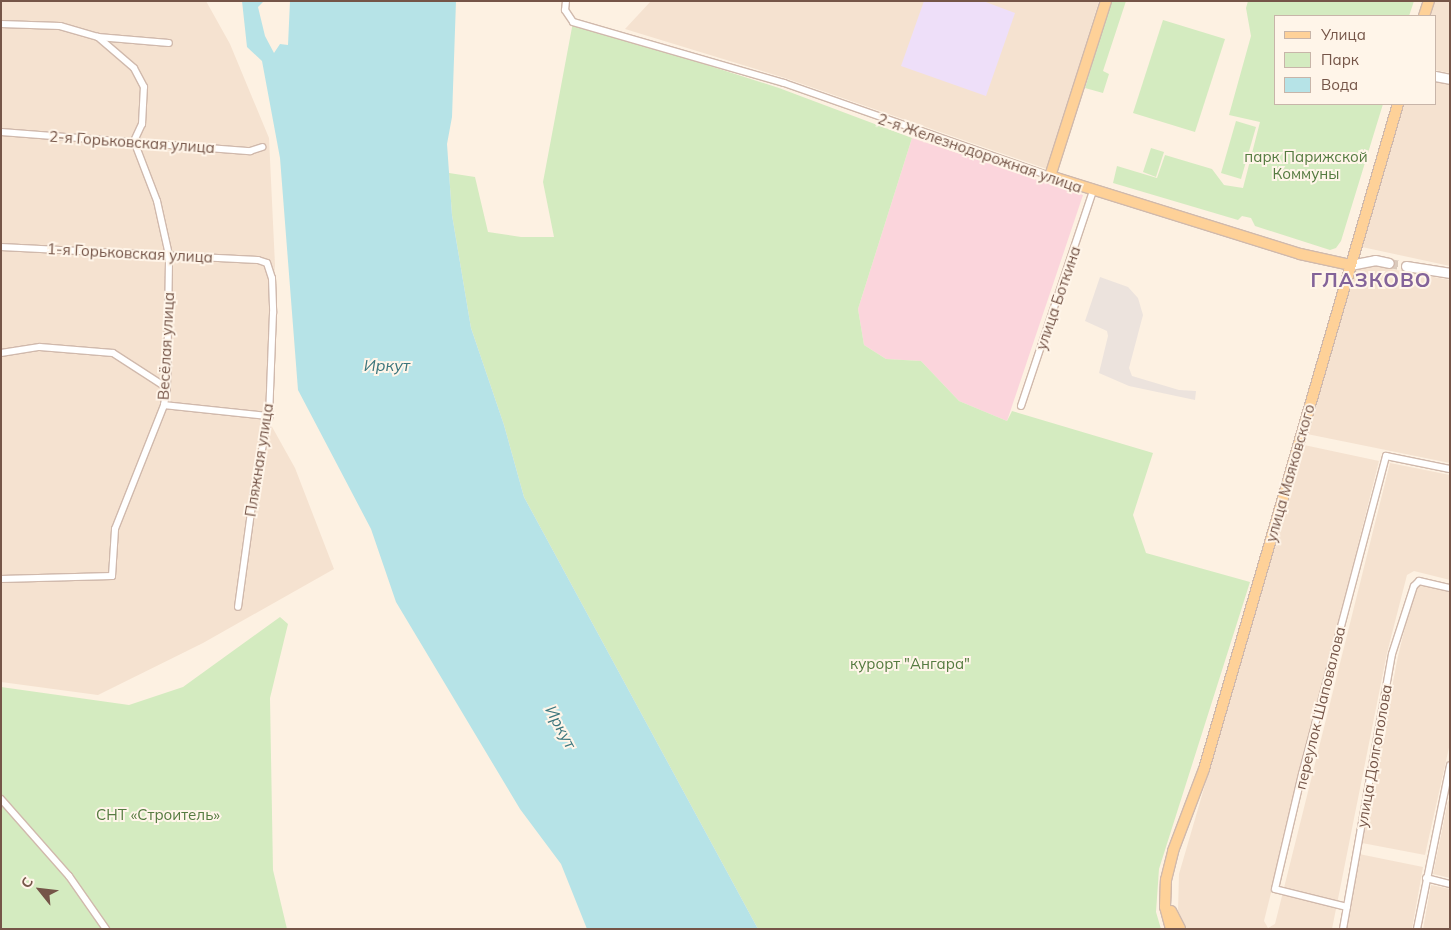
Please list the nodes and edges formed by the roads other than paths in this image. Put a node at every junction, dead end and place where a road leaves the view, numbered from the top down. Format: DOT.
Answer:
graph roads {
  1 [pos="566,1"];
  2 [pos="1106,1"];
  3 [pos="1428,1"];
  4 [pos="1424,15"];
  5 [pos="1,24"];
  6 [pos="98,37"];
  7 [pos="169,43"];
  8 [pos="1436,76"];
  9 [pos="1450,79"];
  10 [pos="1398,105"];
  11 [pos="1,132"];
  12 [pos="134,141"];
  13 [pos="262,147"];
  14 [pos="1050,176"];
  15 [pos="1093,191"];
  16 [pos="1,247"];
  17 [pos="169,255"];
  18 [pos="258,260"];
  19 [pos="1389,263"];
  20 [pos="1350,265"];
  21 [pos="1406,266"];
  22 [pos="1450,273"];
  23 [pos="1,353"];
  24 [pos="167,388"];
  25 [pos="164,405"];
  26 [pos="1021,406"];
  27 [pos="269,416"];
  28 [pos="1450,469"];
  29 [pos="1,578"];
  30 [pos="1450,588"];
  31 [pos="238,607"];
  32 [pos="1450,765"];
  33 [pos="1447,795"];
  34 [pos="1,799"];
  35 [pos="1179,841"];
  36 [pos="1426,878"];
  37 [pos="1450,884"];
  38 [pos="1347,907"];
  39 [pos="106,929"];
  40 [pos="1171,929"];
  41 [pos="1180,929"];
  42 [pos="1342,929"];
  43 [pos="1417,929"];
  1 -- 14 [label="street, 2-я Железнодорожная улица"];
  2 -- 14 [label="main road"];
  3 -- 4 [label="main road"];
  5 -- 6 [label="street"];
  6 -- 7 [label="street"];
  6 -- 12 [label="street"];
  8 -- 9 [label="main road"];
  10 -- 20 [label="main road, улица Маяковского"];
  11 -- 12 [label="street, 2-я Горьковская улица"];
  12 -- 13 [label="street, 2-я Горьковская улица"];
  12 -- 17 [label="street, Весёлая улица"];
  14 -- 15 [label="main road, 2-я Железнодорожная улица"];
  15 -- 20 [label="main road, 2-я Железнодорожная улица"];
  15 -- 26 [label="street, улица Боткина"];
  16 -- 17 [label="street, 1-я Горьковская улица"];
  17 -- 18 [label="street, 1-я Горьковская улица"];
  17 -- 24 [label="street, Весёлая улица"];
  18 -- 27 [label="street, Пляжная улица"];
  19 -- 20 [label="main road, 2-я Железнодорожная улица"];
  20 -- 35 [label="main road, улица Маяковского"];
  21 -- 22 [label="main road"];
  23 -- 24 [label="street"];
  24 -- 25 [label="street, Весёлая улица"];
  25 -- 27 [label="street"];
  25 -- 29 [label="street, Весёлая улица"];
  27 -- 31 [label="street, Пляжная улица"];
  28 -- 38 [label="street, переулок Шаповалова"];
  30 -- 38 [label="street, улица Долгополова"];
  32 -- 33 [label="street"];
  33 -- 36 [label="street"];
  34 -- 39 [label="street"];
  35 -- 40 [label="main road, улица Маяковского"];
  35 -- 41 [label="main road, улица Маяковского"];
  36 -- 37 [label="street"];
  36 -- 43 [label="street"];
  38 -- 42 [label="street, улица Долгополова"];
}
